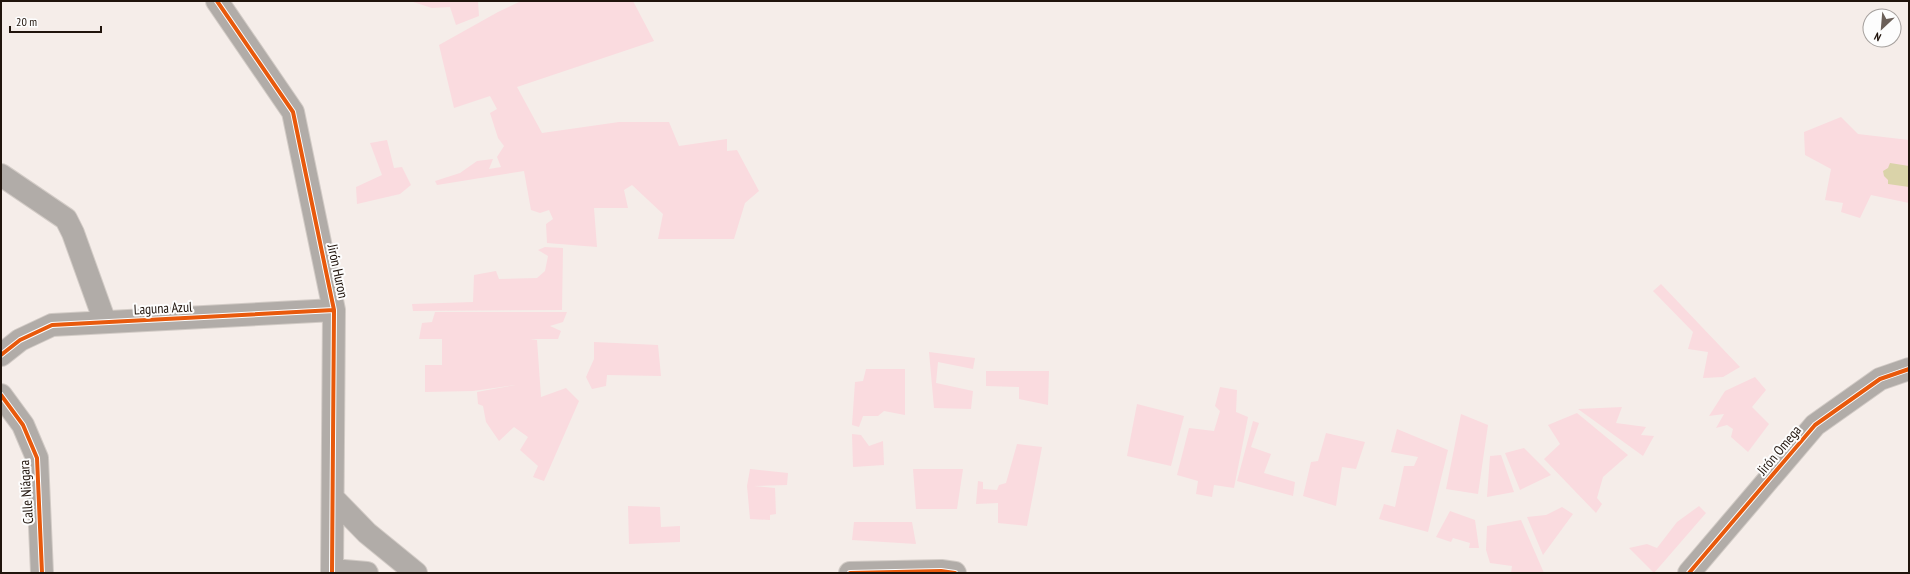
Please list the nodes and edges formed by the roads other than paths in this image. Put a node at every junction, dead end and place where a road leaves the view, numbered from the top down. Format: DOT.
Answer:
graph roads {
  1 [pos="217,1"];
  2 [pos="1,175"];
  3 [pos="334,310"];
  4 [pos="104,322"];
  5 [pos="1,355"];
  6 [pos="1909,369"];
  7 [pos="1,395"];
  8 [pos="332,498"];
  9 [pos="332,571"];
  10 [pos="42,573"];
  11 [pos="367,573"];
  12 [pos="416,573"];
  13 [pos="850,573"];
  14 [pos="955,573"];
  15 [pos="1689,573"];
  1 -- 3 [label="street, Jirón Huron"];
  2 -- 4 [label="street"];
  3 -- 4 [label="street, Laguna Azul"];
  3 -- 8 [label="street, Jirón Huron"];
  4 -- 5 [label="street, Laguna Azul"];
  6 -- 15 [label="street, Jirón Omega"];
  7 -- 10 [label="street, Calle Niágara"];
  8 -- 9 [label="street, Jirón Huron"];
  8 -- 12 [label="street"];
  9 -- 11 [label="street"];
  13 -- 14 [label="street"];
}
